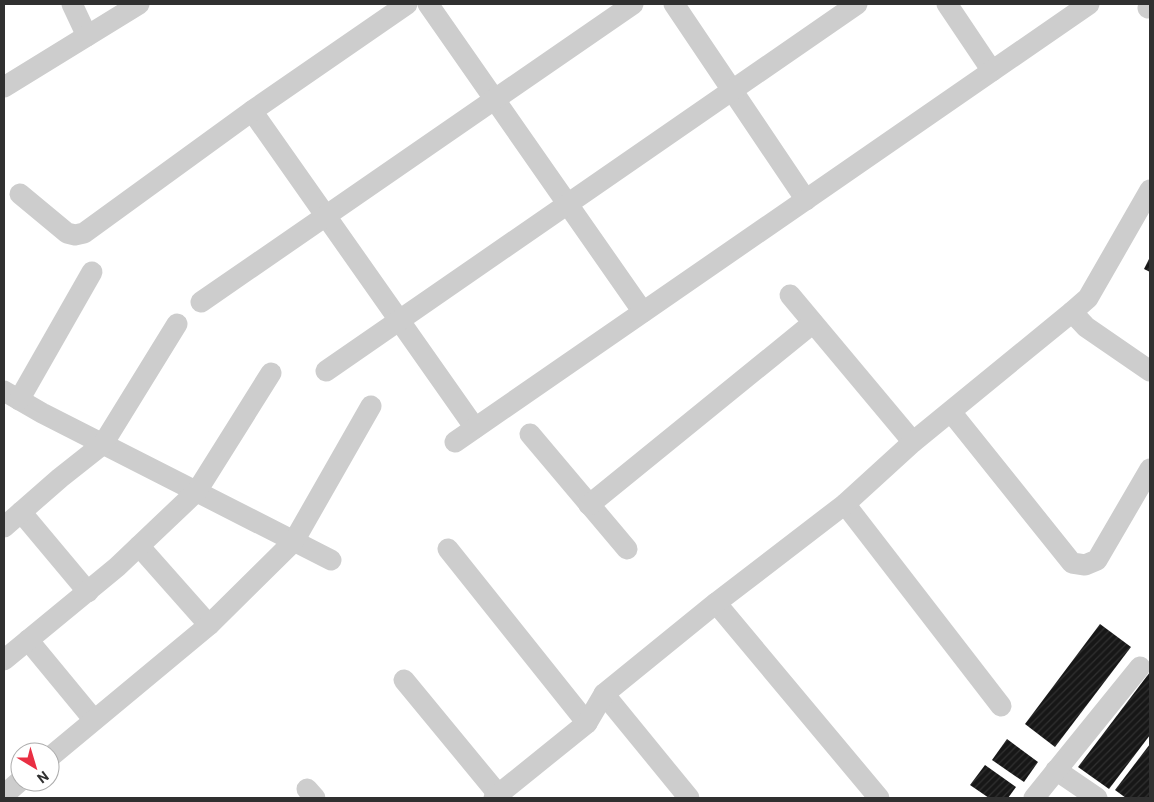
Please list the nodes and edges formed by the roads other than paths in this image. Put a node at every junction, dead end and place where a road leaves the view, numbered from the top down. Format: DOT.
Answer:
graph roads {
  1 [pos="72,4"];
  2 [pos="139,4"];
  3 [pos="406,4"];
  4 [pos="428,4"];
  5 [pos="633,4"];
  6 [pos="674,4"];
  7 [pos="857,4"];
  8 [pos="947,4"];
  9 [pos="1089,4"];
  10 [pos="87,36"];
  11 [pos="992,71"];
  12 [pos="4,87"];
  13 [pos="732,90"];
  14 [pos="495,99"];
  15 [pos="252,111"];
  16 [pos="1150,190"];
  17 [pos="20,194"];
  18 [pos="806,200"];
  19 [pos="568,204"];
  20 [pos="326,216"];
  21 [pos="92,272"];
  22 [pos="790,295"];
  23 [pos="201,302"];
  24 [pos="643,312"];
  25 [pos="1072,312"];
  26 [pos="399,320"];
  27 [pos="813,323"];
  28 [pos="177,324"];
  29 [pos="326,371"];
  30 [pos="1150,371"];
  31 [pos="271,373"];
  32 [pos="12,395"];
  33 [pos="371,406"];
  34 [pos="951,412"];
  35 [pos="476,428"];
  36 [pos="530,434"];
  37 [pos="455,442"];
  38 [pos="913,442"];
  39 [pos="103,444"];
  40 [pos="1150,469"];
  41 [pos="197,492"];
  42 [pos="589,504"];
  43 [pos="845,504"];
  44 [pos="22,512"];
  45 [pos="4,527"];
  46 [pos="294,541"];
  47 [pos="139,546"];
  48 [pos="448,549"];
  49 [pos="627,549"];
  50 [pos="331,560"];
  51 [pos="88,592"];
  52 [pos="716,603"];
  53 [pos="209,625"];
  54 [pos="28,640"];
  55 [pos="4,660"];
  56 [pos="1140,667"];
  57 [pos="404,680"];
  58 [pos="604,694"];
  59 [pos="1001,706"];
  60 [pos="94,720"];
  61 [pos="587,723"];
  62 [pos="60,749"];
  63 [pos="1056,770"];
  64 [pos="506,794"];
  65 [pos="689,798"];
  66 [pos="879,798"];
  67 [pos="1034,798"];
  68 [pos="1097,798"];
  1 -- 10 [label="street"];
  2 -- 10 [label="street"];
  3 -- 15 [label="street"];
  4 -- 14 [label="street"];
  5 -- 14 [label="street"];
  6 -- 13 [label="street"];
  7 -- 13 [label="street"];
  8 -- 11 [label="street"];
  9 -- 11 [label="street"];
  10 -- 12 [label="street"];
  11 -- 18 [label="street"];
  13 -- 18 [label="street"];
  13 -- 19 [label="street"];
  14 -- 19 [label="street"];
  14 -- 20 [label="street"];
  15 -- 17 [label="street"];
  15 -- 20 [label="street"];
  16 -- 25 [label="street"];
  18 -- 24 [label="street"];
  19 -- 24 [label="street"];
  19 -- 26 [label="street"];
  20 -- 23 [label="street"];
  20 -- 26 [label="street"];
  21 -- 32 [label="street"];
  22 -- 27 [label="street"];
  24 -- 35 [label="street"];
  25 -- 30 [label="street"];
  25 -- 34 [label="street"];
  26 -- 29 [label="street"];
  26 -- 35 [label="street"];
  27 -- 38 [label="street"];
  27 -- 42 [label="street"];
  28 -- 39 [label="street"];
  31 -- 41 [label="street"];
  32 -- 39 [label="street"];
  33 -- 46 [label="street"];
  34 -- 38 [label="street"];
  34 -- 40 [label="street"];
  35 -- 37 [label="street"];
  36 -- 42 [label="street"];
  38 -- 43 [label="street"];
  39 -- 41 [label="street"];
  39 -- 44 [label="street"];
  41 -- 46 [label="street"];
  41 -- 47 [label="street"];
  42 -- 49 [label="street"];
  43 -- 52 [label="street"];
  43 -- 59 [label="street"];
  44 -- 45 [label="street"];
  44 -- 51 [label="street"];
  46 -- 50 [label="street"];
  46 -- 53 [label="street"];
  47 -- 51 [label="street"];
  47 -- 53 [label="street"];
  48 -- 61 [label="street"];
  51 -- 54 [label="street"];
  52 -- 58 [label="street"];
  52 -- 66 [label="street"];
  53 -- 60 [label="street"];
  54 -- 55 [label="street"];
  54 -- 60 [label="street"];
  56 -- 63 [label="street"];
  57 -- 64 [label="street"];
  58 -- 61 [label="street"];
  58 -- 65 [label="street"];
  60 -- 62 [label="street"];
  61 -- 64 [label="street"];
  63 -- 67 [label="street"];
  63 -- 68 [label="street"];
}
